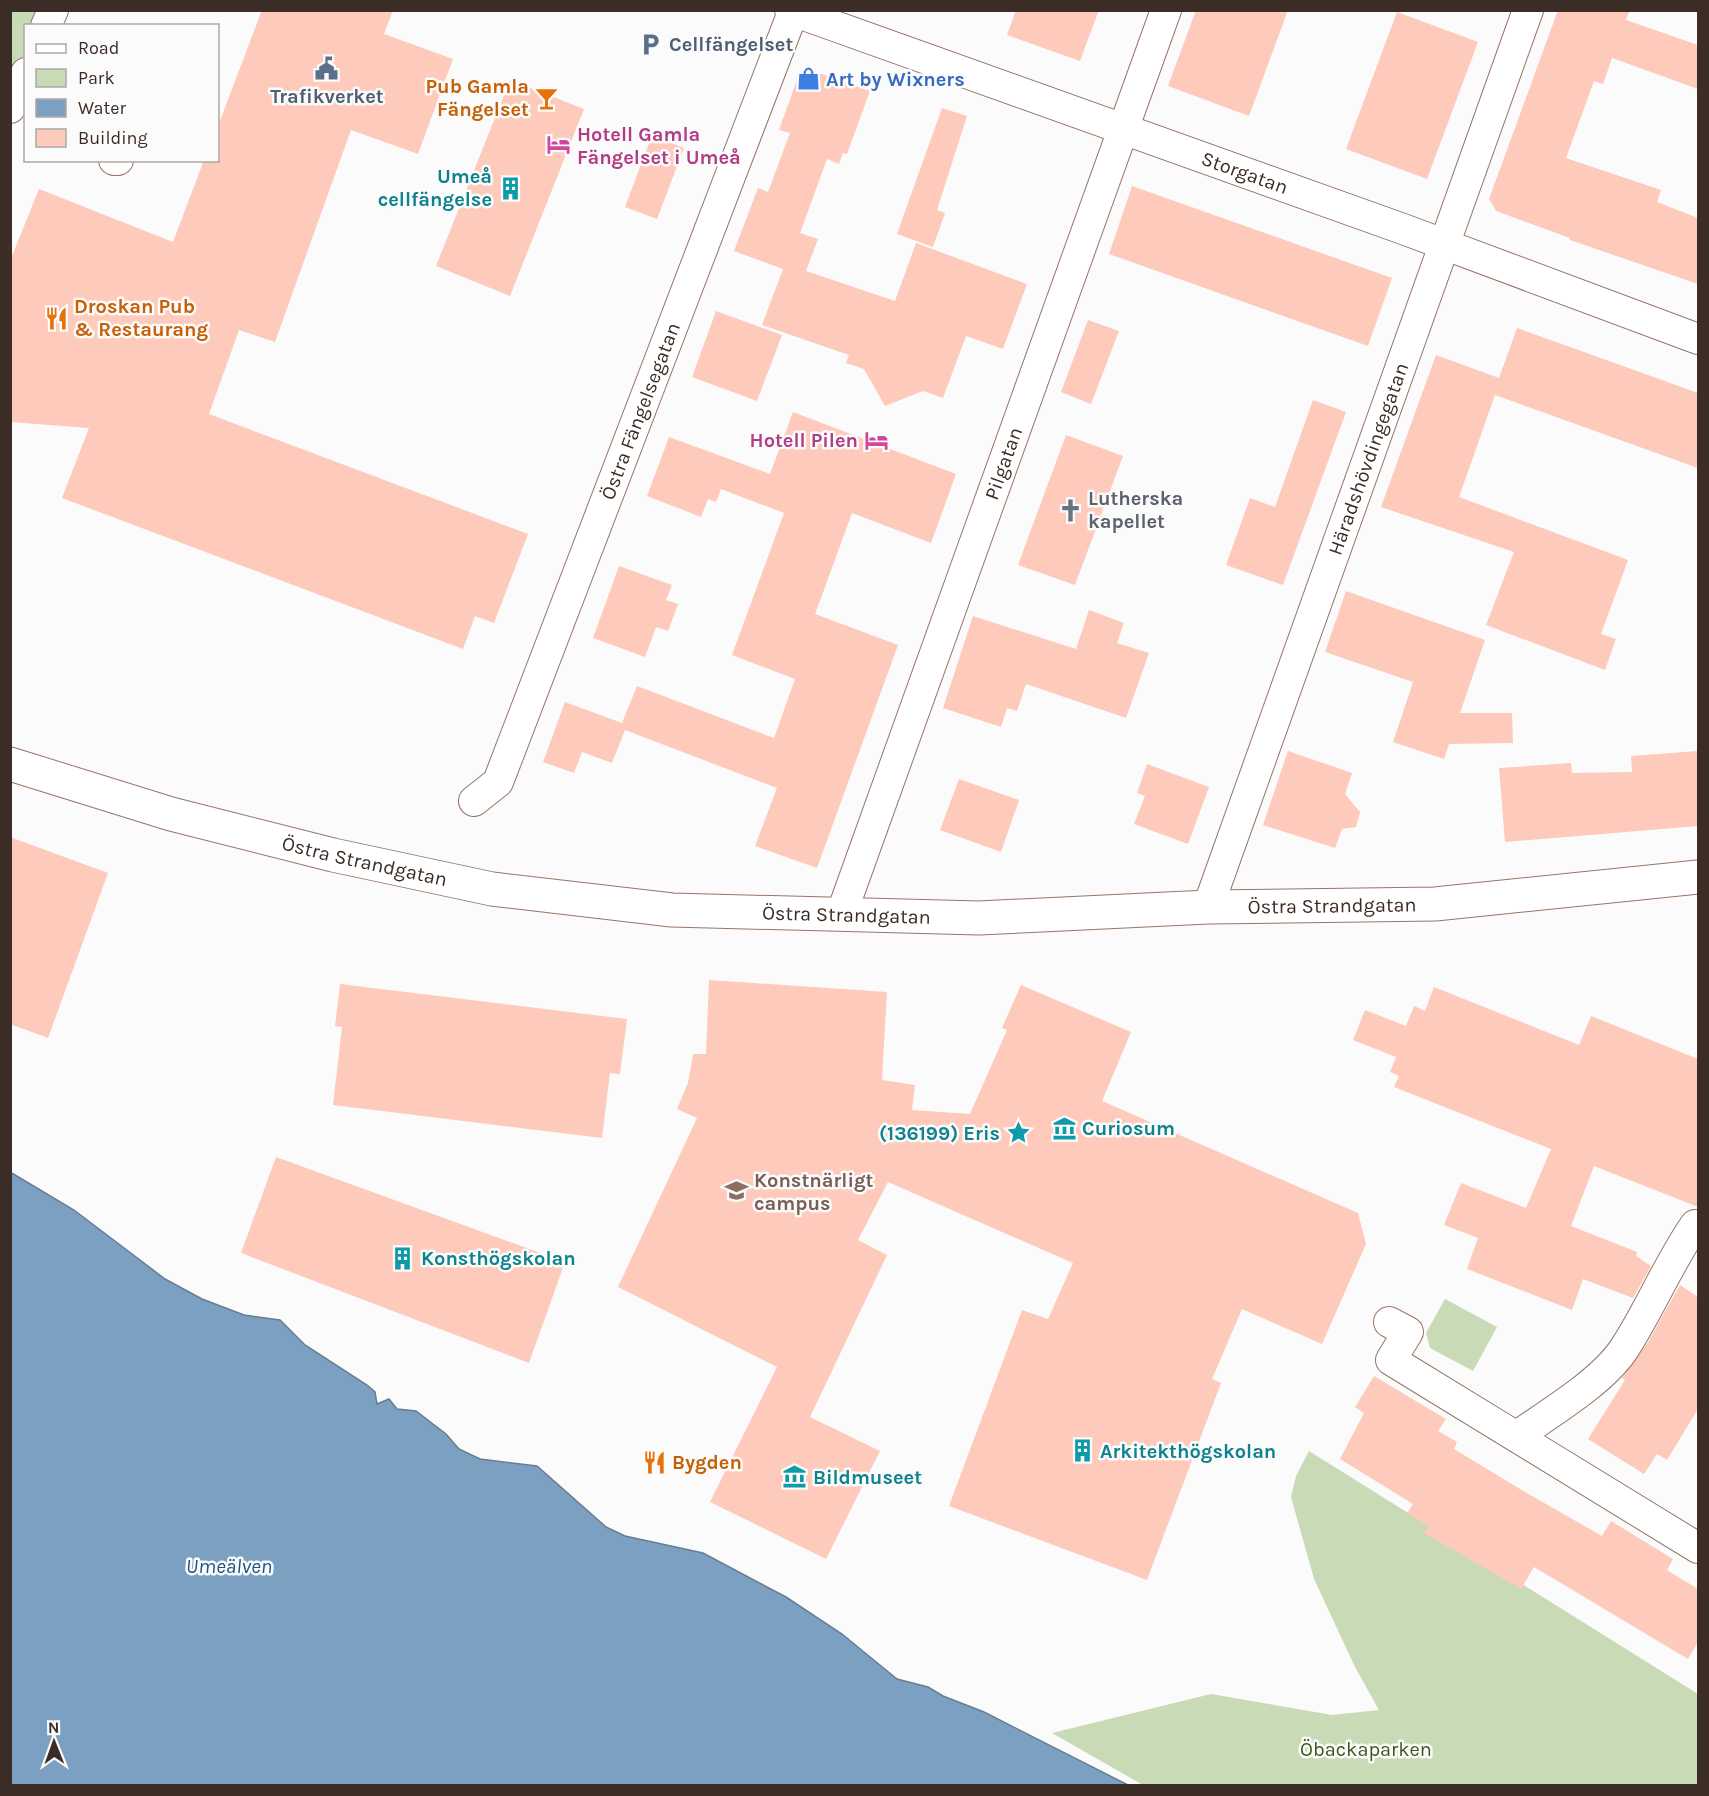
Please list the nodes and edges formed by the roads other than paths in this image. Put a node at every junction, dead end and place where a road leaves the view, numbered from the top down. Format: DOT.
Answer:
graph roads {
  1 [pos="1166,10"];
  2 [pos="1528,10"];
  3 [pos="791,11"];
  4 [pos="24,77"];
  5 [pos="10,108"];
  6 [pos="10,116"];
  7 [pos="24,122"];
  8 [pos="1123,132"];
  9 [pos="1443,244"];
  10 [pos="1698,339"];
  11 [pos="10,764"];
  12 [pos="474,801"];
  13 [pos="1698,877"];
  14 [pos="1208,907"];
  15 [pos="841,915"];
  16 [pos="1697,1226"];
  17 [pos="1389,1322"];
  18 [pos="1517,1436"];
  19 [pos="1698,1548"];
  1 -- 8 [label="street, Pilgatan"];
  2 -- 9 [label="street, Häradshövdingegatan"];
  3 -- 8 [label="street, Storgatan"];
  3 -- 12 [label="street, Östra Fängelsegatan"];
  4 -- 5 [label="street"];
  6 -- 7 [label="street"];
  8 -- 9 [label="street, Storgatan"];
  8 -- 15 [label="street, Pilgatan"];
  9 -- 10 [label="street, Storgatan"];
  9 -- 14 [label="street, Häradshövdingegatan"];
  11 -- 15 [label="street, Östra Strandgatan"];
  13 -- 14 [label="street, Östra Strandgatan"];
  14 -- 15 [label="street, Östra Strandgatan"];
  16 -- 18 [label="street"];
  17 -- 18 [label="street"];
  18 -- 19 [label="street"];
}
